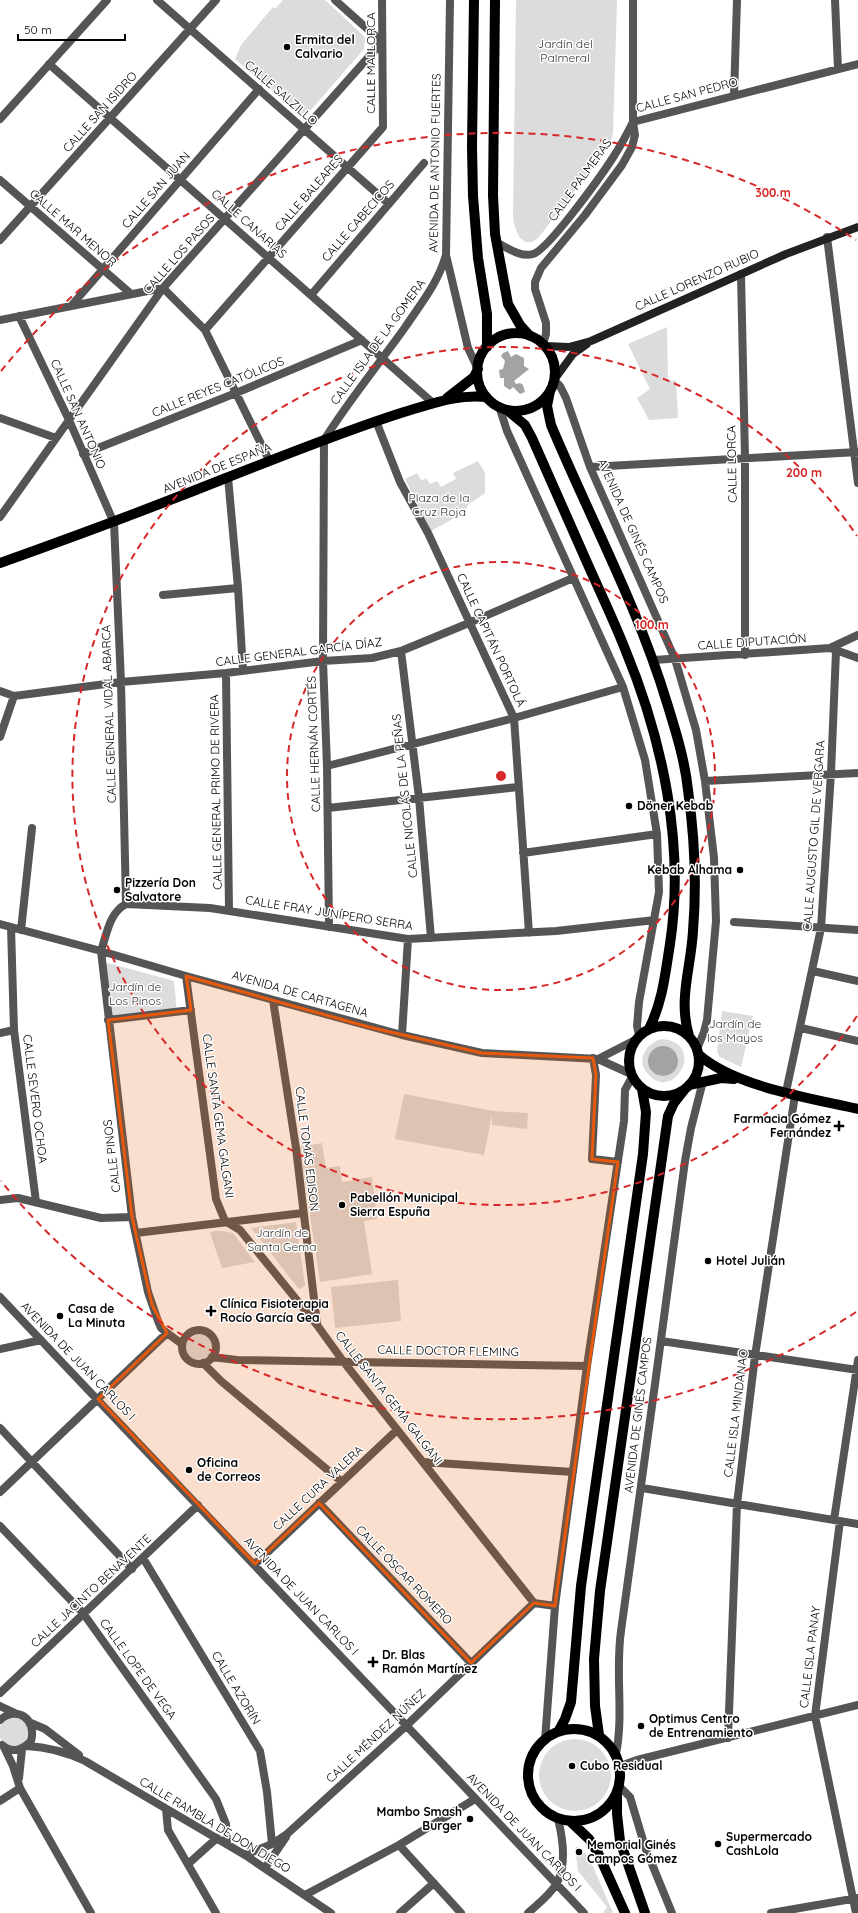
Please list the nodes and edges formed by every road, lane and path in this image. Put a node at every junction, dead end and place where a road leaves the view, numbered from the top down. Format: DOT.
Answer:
graph roads {
  1 [pos="107,0"];
  2 [pos="157,0"];
  3 [pos="216,0"];
  4 [pos="335,0"];
  5 [pos="382,0"];
  6 [pos="450,0"];
  7 [pos="474,0"];
  8 [pos="495,0"];
  9 [pos="633,0"];
  10 [pos="737,0"];
  11 [pos="835,0"];
  12 [pos="190,29"];
  13 [pos="382,42"];
  14 [pos="49,64"];
  15 [pos="858,64"];
  16 [pos="838,69"];
  17 [pos="259,89"];
  18 [pos="734,95"];
  19 [pos="111,118"];
  20 [pos="0,119"];
  21 [pos="633,122"];
  22 [pos="383,127"];
  23 [pos="305,130"];
  24 [pos="424,163"];
  25 [pos="347,167"];
  26 [pos="181,179"];
  27 [pos="0,180"];
  28 [pos="389,204"];
  29 [pos="30,206"];
  30 [pos="226,219"];
  31 [pos="858,227"];
  32 [pos="827,237"];
  33 [pos="0,240"];
  34 [pos="496,242"];
  35 [pos="446,255"];
  36 [pos="268,258"];
  37 [pos="103,269"];
  38 [pos="741,274"];
  39 [pos="163,288"];
  40 [pos="130,293"];
  41 [pos="311,295"];
  42 [pos="71,306"];
  43 [pos="19,316"];
  44 [pos="0,320"];
  45 [pos="205,330"];
  46 [pos="530,336"];
  47 [pos="362,340"];
  48 [pos="591,341"];
  49 [pos="544,345"];
  50 [pos="487,347"];
  51 [pos="383,358"];
  52 [pos="478,369"];
  53 [pos="554,380"];
  54 [pos="550,391"];
  55 [pos="236,393"];
  56 [pos="486,397"];
  57 [pos="445,399"];
  58 [pos="433,403"];
  59 [pos="503,408"];
  60 [pos="0,418"];
  61 [pos="69,420"];
  62 [pos="376,421"];
  63 [pos="56,438"];
  64 [pos="324,440"];
  65 [pos="856,452"];
  66 [pos="82,454"];
  67 [pos="745,458"];
  68 [pos="269,460"];
  69 [pos="590,467"];
  70 [pos="228,477"];
  71 [pos="858,483"];
  72 [pos="0,517"];
  73 [pos="114,523"];
  74 [pos="0,563"];
  75 [pos="573,578"];
  76 [pos="238,588"];
  77 [pos="163,595"];
  78 [pos="469,623"];
  79 [pos="858,635"];
  80 [pos="833,650"];
  81 [pos="400,651"];
  82 [pos="746,655"];
  83 [pos="858,658"];
  84 [pos="675,659"];
  85 [pos="654,660"];
  86 [pos="323,661"];
  87 [pos="243,671"];
  88 [pos="226,673"];
  89 [pos="121,682"];
  90 [pos="622,687"];
  91 [pos="0,691"];
  92 [pos="14,696"];
  93 [pos="514,718"];
  94 [pos="0,737"];
  95 [pos="412,745"];
  96 [pos="327,766"];
  97 [pos="858,772"];
  98 [pos="831,773"];
  99 [pos="705,781"];
  100 [pos="518,787"];
  101 [pos="419,798"];
  102 [pos="328,808"];
  103 [pos="32,828"];
  104 [pos="657,834"];
  105 [pos="523,853"];
  106 [pos="126,904"];
  107 [pos="229,910"];
  108 [pos="655,920"];
  109 [pos="734,922"];
  110 [pos="0,924"];
  111 [pos="11,927"];
  112 [pos="329,927"];
  113 [pos="821,928"];
  114 [pos="21,930"];
  115 [pos="858,930"];
  116 [pos="529,933"];
  117 [pos="431,938"];
  118 [pos="408,939"];
  119 [pos="101,951"];
  120 [pos="813,971"];
  121 [pos="186,976"];
  122 [pos="858,982"];
  123 [pos="273,1000"];
  124 [pos="191,1010"];
  125 [pos="108,1020"];
  126 [pos="801,1028"];
  127 [pos="649,1029"];
  128 [pos="14,1030"];
  129 [pos="0,1032"];
  130 [pos="402,1035"];
  131 [pos="688,1036"];
  132 [pos="637,1038"];
  133 [pos="858,1040"];
  134 [pos="697,1051"];
  135 [pos="595,1059"];
  136 [pos="632,1075"];
  137 [pos="739,1079"];
  138 [pos="703,1081"];
  139 [pos="687,1087"];
  140 [pos="642,1089"];
  141 [pos="791,1094"];
  142 [pos="858,1109"];
  143 [pos="618,1162"];
  144 [pos="0,1200"];
  145 [pos="36,1202"];
  146 [pos="303,1213"];
  147 [pos="132,1217"];
  148 [pos="225,1221"];
  149 [pos="136,1233"];
  150 [pos="0,1297"];
  151 [pos="317,1325"];
  152 [pos="167,1333"];
  153 [pos="41,1340"];
  154 [pos="661,1341"];
  155 [pos="182,1344"];
  156 [pos="0,1349"];
  157 [pos="755,1356"];
  158 [pos="212,1357"];
  159 [pos="858,1360"];
  160 [pos="343,1361"];
  161 [pos="203,1363"];
  162 [pos="588,1366"];
  163 [pos="857,1370"];
  164 [pos="98,1399"];
  165 [pos="0,1428"];
  166 [pos="397,1430"];
  167 [pos="31,1461"];
  168 [pos="423,1462"];
  169 [pos="573,1472"];
  170 [pos="342,1482"];
  171 [pos="642,1488"];
  172 [pos="0,1492"];
  173 [pos="319,1504"];
  174 [pos="737,1504"];
  175 [pos="198,1505"];
  176 [pos="837,1521"];
  177 [pos="858,1524"];
  178 [pos="0,1526"];
  179 [pos="143,1558"];
  180 [pos="255,1564"];
  181 [pos="132,1569"];
  182 [pos="534,1603"];
  183 [pos="555,1606"];
  184 [pos="83,1613"];
  185 [pos="471,1663"];
  186 [pos="0,1694"];
  187 [pos="858,1705"];
  188 [pos="0,1706"];
  189 [pos="16,1713"];
  190 [pos="815,1716"];
  191 [pos="0,1720"];
  192 [pos="31,1722"];
  193 [pos="407,1725"];
  194 [pos="558,1732"];
  195 [pos="599,1736"];
  196 [pos="728,1738"];
  197 [pos="545,1740"];
  198 [pos="2,1745"];
  199 [pos="24,1747"];
  200 [pos="616,1754"];
  201 [pos="85,1761"];
  202 [pos="620,1766"];
  203 [pos="20,1786"];
  204 [pos="618,1790"];
  205 [pos="475,1798"];
  206 [pos="0,1801"];
  207 [pos="166,1809"];
  208 [pos="558,1819"];
  209 [pos="571,1822"];
  210 [pos="287,1834"];
  211 [pos="217,1838"];
  212 [pos="227,1844"];
  213 [pos="272,1844"];
  214 [pos="399,1845"];
  215 [pos="245,1855"];
  216 [pos="188,1864"];
  217 [pos="265,1868"];
  218 [pos="434,1883"];
  219 [pos="556,1884"];
  220 [pos="305,1895"];
  221 [pos="855,1898"];
  222 [pos="91,1913"];
  223 [pos="216,1913"];
  224 [pos="331,1913"];
  225 [pos="400,1913"];
  226 [pos="461,1913"];
  227 [pos="528,1913"];
  228 [pos="584,1913"];
  229 [pos="625,1913"];
  230 [pos="645,1913"];
  231 [pos="672,1913"];
  232 [pos="771,1913"];
  233 [pos="856,1913"];
  1 -- 14 [label="street"];
  2 -- 12 [label="street, CALLE SALZILLO"];
  3 -- 12 [label="street, CALLE SAN ISIDRO"];
  4 -- 13 [label="street"];
  5 -- 13 [label="street, CALLE MALLORCA"];
  6 -- 35 [label="street, AVENIDA DE ANTONIO FUERTES"];
  7 -- 50 [label="main road"];
  8 -- 34 [label="main road"];
  9 -- 21 [label="street, CALLE PALMERAS"];
  10 -- 18 [label="street"];
  11 -- 16 [label="street"];
  12 -- 17 [label="street, CALLE SALZILLO"];
  12 -- 19 [label="street, CALLE SAN ISIDRO"];
  13 -- 22 [label="street, CALLE MALLORCA"];
  13 -- 23 [label="street, CALLE LOS PASOS"];
  14 -- 19 [label="street, CALLE CANARIAS"];
  14 -- 20 [label="street"];
  15 -- 16 [label="street, CALLE SAN PEDRO"];
  16 -- 18 [label="street, CALLE SAN PEDRO"];
  17 -- 23 [label="street, CALLE SALZILLO"];
  17 -- 26 [label="street, CALLE SAN JUAN"];
  18 -- 21 [label="street, CALLE SAN PEDRO"];
  19 -- 26 [label="street, CALLE CANARIAS"];
  19 -- 29 [label="street, CALLE SAN ISIDRO"];
  21 -- 34 [label="street, CALLE PALMERAS"];
  21 -- 49 [label="street, CALLE SAN PEDRO"];
  22 -- 25 [label="street, CALLE BALEARES"];
  23 -- 25 [label="street, CALLE SALZILLO"];
  23 -- 30 [label="street, CALLE LOS PASOS"];
  24 -- 28 [label="street, CALLE CABECICOS"];
  25 -- 28 [label="street, CALLE SALZILLO"];
  25 -- 36 [label="street, CALLE BALEARES"];
  26 -- 30 [label="street, CALLE CANARIAS"];
  26 -- 37 [label="street, CALLE SAN JUAN"];
  27 -- 29 [label="street, CALLE MAR MENOR"];
  28 -- 41 [label="street, CALLE CABECICOS"];
  29 -- 33 [label="street, CALLE SAN ISIDRO"];
  29 -- 37 [label="street, CALLE MAR MENOR"];
  30 -- 36 [label="street, CALLE CANARIAS"];
  30 -- 39 [label="street, CALLE LOS PASOS"];
  31 -- 32 [label="main road, CALLE LORENZO RUBIO"];
  32 -- 38 [label="main road, CALLE LORENZO RUBIO"];
  32 -- 65 [label="street"];
  34 -- 46 [label="main road"];
  35 -- 51 [label="street, CALLE ISLA DE LA GOMERA"];
  35 -- 52 [label="street, AVENIDA DE ANTONIO FUERTES"];
  36 -- 41 [label="street, CALLE CANARIAS"];
  36 -- 45 [label="street, CALLE BALEARES"];
  37 -- 40 [label="street, CALLE MAR MENOR"];
  37 -- 42 [label="street, CALLE SAN JUAN"];
  38 -- 48 [label="main road, CALLE LORENZO RUBIO"];
  38 -- 67 [label="street, CALLE LORCA"];
  39 -- 40 [label="street"];
  39 -- 45 [label="street"];
  39 -- 61 [label="street, CALLE LOS PASOS"];
  40 -- 42 [label="street"];
  41 -- 47 [label="street, CALLE CANARIAS"];
  42 -- 43 [label="street"];
  43 -- 44 [label="street"];
  43 -- 61 [label="street, CALLE SAN ANTONIO"];
  45 -- 55 [label="street"];
  46 -- 49 [label="main road"];
  46 -- 50 [label="main road"];
  47 -- 51 [label="street, CALLE CANARIAS"];
  47 -- 55 [label="street, CALLE REYES CATÓLICOS"];
  48 -- 49 [label="main road, CALLE LORENZO RUBIO"];
  48 -- 53 [label="main road"];
  49 -- 53 [label="main road"];
  50 -- 52 [label="main road"];
  51 -- 58 [label="street, CALLE CANARIAS"];
  51 -- 64 [label="street, CALLE ISLA DE LA GOMERA"];
  52 -- 56 [label="main road"];
  52 -- 57 [label="main road"];
  53 -- 54 [label="main road"];
  53 -- 69 [label="street, AVENIDA DE GINÉS CAMPOS"];
  54 -- 59 [label="main road"];
  54 -- 85 [label="main road"];
  55 -- 66 [label="street, CALLE REYES CATÓLICOS"];
  55 -- 68 [label="street"];
  56 -- 57 [label="main road"];
  56 -- 59 [label="main road"];
  57 -- 58 [label="main road, AVENIDA DE ESPAÑA"];
  58 -- 62 [label="main road, AVENIDA DE ESPAÑA"];
  59 -- 75 [label="street"];
  59 -- 127 [label="main road"];
  60 -- 63 [label="street"];
  61 -- 63 [label="street, CALLE LOS PASOS"];
  61 -- 66 [label="street, CALLE SAN ANTONIO"];
  62 -- 64 [label="main road, AVENIDA DE ESPAÑA"];
  62 -- 78 [label="street, CALLE CAPITÁN PORTOLÁ"];
  63 -- 72 [label="street, CALLE LOS PASOS"];
  64 -- 68 [label="main road, AVENIDA DE ESPAÑA"];
  64 -- 86 [label="street, CALLE HERNÁN CORTÉS"];
  65 -- 67 [label="street"];
  65 -- 71 [label="street"];
  66 -- 73 [label="street, CALLE SAN ANTONIO"];
  67 -- 69 [label="street"];
  67 -- 82 [label="street, CALLE LORCA"];
  68 -- 70 [label="main road, AVENIDA DE ESPAÑA"];
  69 -- 84 [label="street, AVENIDA DE GINÉS CAMPOS"];
  70 -- 73 [label="main road, AVENIDA DE ESPAÑA"];
  70 -- 76 [label="street"];
  73 -- 74 [label="main road, AVENIDA DE ESPAÑA"];
  73 -- 89 [label="street, CALLE GENERAL VIDAL ABARCA"];
  75 -- 78 [label="street, CALLE GENERAL GARCÍA DÍAZ"];
  75 -- 90 [label="street"];
  76 -- 77 [label="street"];
  76 -- 87 [label="street"];
  78 -- 81 [label="street, CALLE GENERAL GARCÍA DÍAZ"];
  78 -- 93 [label="street, CALLE CAPITÁN PORTOLÁ"];
  79 -- 80 [label="street"];
  80 -- 82 [label="street, CALLE DIPUTACIÓN"];
  80 -- 83 [label="street"];
  80 -- 98 [label="street, CALLE AUGUSTO GIL DE VERGARA"];
  81 -- 86 [label="street, CALLE GENERAL GARCÍA DÍAZ"];
  81 -- 95 [label="street, CALLE NICOLÁS DE LA PEÑAS"];
  82 -- 84 [label="street, CALLE DIPUTACIÓN"];
  84 -- 85 [label="street, CALLE DIPUTACIÓN"];
  84 -- 99 [label="street, AVENIDA DE GINÉS CAMPOS"];
  85 -- 131 [label="main road"];
  86 -- 87 [label="street, CALLE GENERAL GARCÍA DÍAZ"];
  86 -- 96 [label="street, CALLE HERNÁN CORTÉS"];
  87 -- 88 [label="street, CALLE GENERAL GARCÍA DÍAZ"];
  88 -- 89 [label="street, CALLE GENERAL GARCÍA DÍAZ"];
  88 -- 107 [label="street, CALLE GENERAL PRIMO DE RIVERA"];
  89 -- 92 [label="street, CALLE GENERAL GARCÍA DÍAZ"];
  89 -- 106 [label="street, CALLE GENERAL VIDAL ABARCA"];
  90 -- 93 [label="street"];
  90 -- 104 [label="street"];
  91 -- 92 [label="street"];
  92 -- 94 [label="street"];
  93 -- 95 [label="street"];
  93 -- 100 [label="street, CALLE CAPITÁN PORTOLÁ"];
  95 -- 96 [label="street"];
  95 -- 101 [label="street, CALLE NICOLÁS DE LA PEÑAS"];
  96 -- 102 [label="street, CALLE HERNÁN CORTÉS"];
  97 -- 98 [label="street"];
  98 -- 99 [label="street"];
  98 -- 113 [label="street, CALLE AUGUSTO GIL DE VERGARA"];
  99 -- 134 [label="street, AVENIDA DE GINÉS CAMPOS"];
  100 -- 101 [label="street"];
  100 -- 105 [label="street, CALLE CAPITÁN PORTOLÁ"];
  101 -- 102 [label="street"];
  101 -- 117 [label="street, CALLE NICOLÁS DE LA PEÑAS"];
  102 -- 112 [label="street, CALLE HERNÁN CORTÉS"];
  103 -- 114 [label="street"];
  104 -- 105 [label="street"];
  104 -- 108 [label="street"];
  105 -- 116 [label="street, CALLE CAPITÁN PORTOLÁ"];
  106 -- 107 [label="street, CALLE FRAY JUNÍPERO SERRA"];
  106 -- 119 [label="street"];
  107 -- 112 [label="street, CALLE FRAY JUNÍPERO SERRA"];
  108 -- 116 [label="street, CALLE FRAY JUNÍPERO SERRA"];
  108 -- 132 [label="street"];
  109 -- 113 [label="street"];
  110 -- 111 [label="street, AVENIDA DE CARTAGENA"];
  111 -- 114 [label="street, AVENIDA DE CARTAGENA"];
  111 -- 128 [label="street, CALLE SEVERO OCHOA"];
  112 -- 118 [label="street, CALLE FRAY JUNÍPERO SERRA"];
  113 -- 115 [label="street"];
  113 -- 120 [label="street, CALLE AUGUSTO GIL DE VERGARA"];
  114 -- 119 [label="street, AVENIDA DE CARTAGENA"];
  116 -- 117 [label="street, CALLE FRAY JUNÍPERO SERRA"];
  117 -- 118 [label="street, CALLE FRAY JUNÍPERO SERRA"];
  118 -- 130 [label="street"];
  119 -- 121 [label="street, AVENIDA DE CARTAGENA"];
  119 -- 125 [label="street, CALLE PINOS"];
  120 -- 122 [label="street"];
  120 -- 126 [label="street, CALLE AUGUSTO GIL DE VERGARA"];
  121 -- 123 [label="street, AVENIDA DE CARTAGENA"];
  121 -- 124 [label="street, CALLE SANTA GEMA GALGANI"];
  123 -- 130 [label="street, AVENIDA DE CARTAGENA"];
  123 -- 146 [label="street, CALLE TOMÁS EDISON"];
  124 -- 125 [label="street"];
  124 -- 148 [label="street, CALLE SANTA GEMA GALGANI"];
  125 -- 147 [label="street, CALLE PINOS"];
  126 -- 133 [label="street"];
  126 -- 141 [label="street, CALLE AUGUSTO GIL DE VERGARA"];
  127 -- 131 [label="main road"];
  127 -- 132 [label="main road"];
  128 -- 129 [label="street"];
  128 -- 145 [label="street, CALLE SEVERO OCHOA"];
  130 -- 135 [label="street, AVENIDA DE CARTAGENA"];
  131 -- 134 [label="main road"];
  132 -- 135 [label="street, AVENIDA DE CARTAGENA"];
  132 -- 136 [label="main road"];
  134 -- 137 [label="main road"];
  134 -- 139 [label="main road"];
  135 -- 136 [label="street, AVENIDA DE CARTAGENA"];
  135 -- 143 [label="street"];
  136 -- 140 [label="main road"];
  136 -- 143 [label="street"];
  137 -- 138 [label="main road"];
  137 -- 141 [label="main road"];
  138 -- 139 [label="main road"];
  138 -- 154 [label="street, AVENIDA DE GINÉS CAMPOS"];
  139 -- 140 [label="main road"];
  139 -- 195 [label="main road, AVENIDA DE GINÉS CAMPOS"];
  140 -- 194 [label="main road"];
  141 -- 142 [label="main road"];
  141 -- 157 [label="street, CALLE ISLA MINDANAO"];
  143 -- 162 [label="street"];
  144 -- 145 [label="street"];
  145 -- 147 [label="street"];
  146 -- 148 [label="street"];
  146 -- 151 [label="street, CALLE TOMÁS EDISON"];
  147 -- 149 [label="street, CALLE PINOS"];
  148 -- 149 [label="street"];
  148 -- 151 [label="street, CALLE SANTA GEMA GALGANI"];
  149 -- 152 [label="street, CALLE PINOS"];
  150 -- 153 [label="street, AVENIDA DE JUAN CARLOS I"];
  151 -- 160 [label="street, CALLE SANTA GEMA GALGANI"];
  152 -- 155 [label="street, CALLE PINOS"];
  152 -- 164 [label="street"];
  153 -- 156 [label="street"];
  153 -- 164 [label="street, AVENIDA DE JUAN CARLOS I"];
  154 -- 157 [label="street"];
  154 -- 171 [label="street, AVENIDA DE GINÉS CAMPOS"];
  155 -- 158 [label="street"];
  155 -- 161 [label="street"];
  157 -- 163 [label="street"];
  157 -- 174 [label="street, CALLE ISLA MINDANAO"];
  158 -- 160 [label="street, CALLE DOCTOR FLEMING"];
  158 -- 161 [label="street"];
  159 -- 163 [label="street, CALLE ISLA PANAY"];
  160 -- 162 [label="street, CALLE DOCTOR FLEMING"];
  160 -- 166 [label="street, CALLE SANTA GEMA GALGANI"];
  161 -- 170 [label="street"];
  162 -- 169 [label="street"];
  163 -- 176 [label="street, CALLE ISLA PANAY"];
  164 -- 167 [label="street"];
  164 -- 175 [label="street, AVENIDA DE JUAN CARLOS I"];
  165 -- 167 [label="street"];
  166 -- 168 [label="street, CALLE SANTA GEMA GALGANI"];
  166 -- 170 [label="street, CALLE CURA VALERA"];
  167 -- 172 [label="street"];
  167 -- 181 [label="street"];
  168 -- 169 [label="street"];
  168 -- 182 [label="street, CALLE SANTA GEMA GALGANI"];
  169 -- 183 [label="street"];
  170 -- 173 [label="street, CALLE CURA VALERA"];
  171 -- 174 [label="street"];
  171 -- 200 [label="street, AVENIDA DE GINÉS CAMPOS"];
  173 -- 180 [label="street, CALLE CURA VALERA"];
  173 -- 185 [label="street, CALLE ÓSCAR ROMERO"];
  174 -- 176 [label="street"];
  174 -- 196 [label="street, CALLE ISLA MINDANAO"];
  175 -- 179 [label="street, CALLE JACINTO BENAVENTE"];
  175 -- 180 [label="street, AVENIDA DE JUAN CARLOS I"];
  176 -- 177 [label="street"];
  176 -- 190 [label="street, CALLE ISLA PANAY"];
  178 -- 184 [label="street, CALLE LOPE DE VEGA"];
  179 -- 181 [label="street, CALLE JACINTO BENAVENTE"];
  179 -- 213 [label="street, CALLE AZORÍN"];
  180 -- 193 [label="street, AVENIDA DE JUAN CARLOS I"];
  181 -- 184 [label="street, CALLE JACINTO BENAVENTE"];
  182 -- 183 [label="street"];
  182 -- 185 [label="street, CALLE MÉNDEZ NÚÑEZ"];
  183 -- 197 [label="street"];
  184 -- 186 [label="street, CALLE JACINTO BENAVENTE"];
  184 -- 212 [label="street, CALLE LOPE DE VEGA"];
  185 -- 193 [label="street, CALLE MÉNDEZ NÚÑEZ"];
  187 -- 190 [label="street"];
  188 -- 189 [label="street"];
  189 -- 191 [label="street"];
  189 -- 192 [label="street"];
  190 -- 196 [label="street"];
  190 -- 221 [label="street, CALLE ISLA PANAY"];
  192 -- 199 [label="street"];
  192 -- 201 [label="street"];
  193 -- 205 [label="street, AVENIDA DE JUAN CARLOS I"];
  193 -- 210 [label="street, CALLE MÉNDEZ NÚÑEZ"];
  194 -- 195 [label="main road"];
  194 -- 197 [label="main road"];
  195 -- 200 [label="main road"];
  196 -- 202 [label="street"];
  197 -- 208 [label="main road"];
  198 -- 199 [label="street"];
  198 -- 203 [label="street"];
  199 -- 201 [label="street"];
  199 -- 203 [label="street"];
  200 -- 202 [label="main road"];
  201 -- 207 [label="street, CALLE RAMBLA DE DON DIEGO"];
  202 -- 204 [label="main road"];
  203 -- 206 [label="street"];
  203 -- 222 [label="street"];
  204 -- 209 [label="main road"];
  204 -- 230 [label="main road"];
  204 -- 231 [label="street"];
  205 -- 214 [label="street"];
  205 -- 219 [label="street, AVENIDA DE JUAN CARLOS I"];
  207 -- 211 [label="street, CALLE RAMBLA DE DON DIEGO"];
  207 -- 216 [label="street"];
  208 -- 209 [label="main road"];
  208 -- 219 [label="street"];
  209 -- 229 [label="main road"];
  210 -- 213 [label="street, CALLE MÉNDEZ NÚÑEZ"];
  210 -- 217 [label="street, CALLE MÉNDEZ NÚÑEZ"];
  211 -- 212 [label="street, CALLE RAMBLA DE DON DIEGO"];
  211 -- 216 [label="street"];
  212 -- 215 [label="street, CALLE RAMBLA DE DON DIEGO"];
  213 -- 215 [label="street, CALLE MÉNDEZ NÚÑEZ"];
  214 -- 218 [label="street"];
  214 -- 220 [label="street"];
  215 -- 217 [label="street, CALLE RAMBLA DE DON DIEGO"];
  216 -- 223 [label="street"];
  217 -- 220 [label="street, CALLE RAMBLA DE DON DIEGO"];
  218 -- 225 [label="street"];
  218 -- 226 [label="street"];
  219 -- 227 [label="street"];
  219 -- 228 [label="street, AVENIDA DE JUAN CARLOS I"];
  220 -- 224 [label="street, CALLE RAMBLA DE DON DIEGO"];
  221 -- 232 [label="street"];
  221 -- 233 [label="street, CALLE ISLA PANAY"];
}
